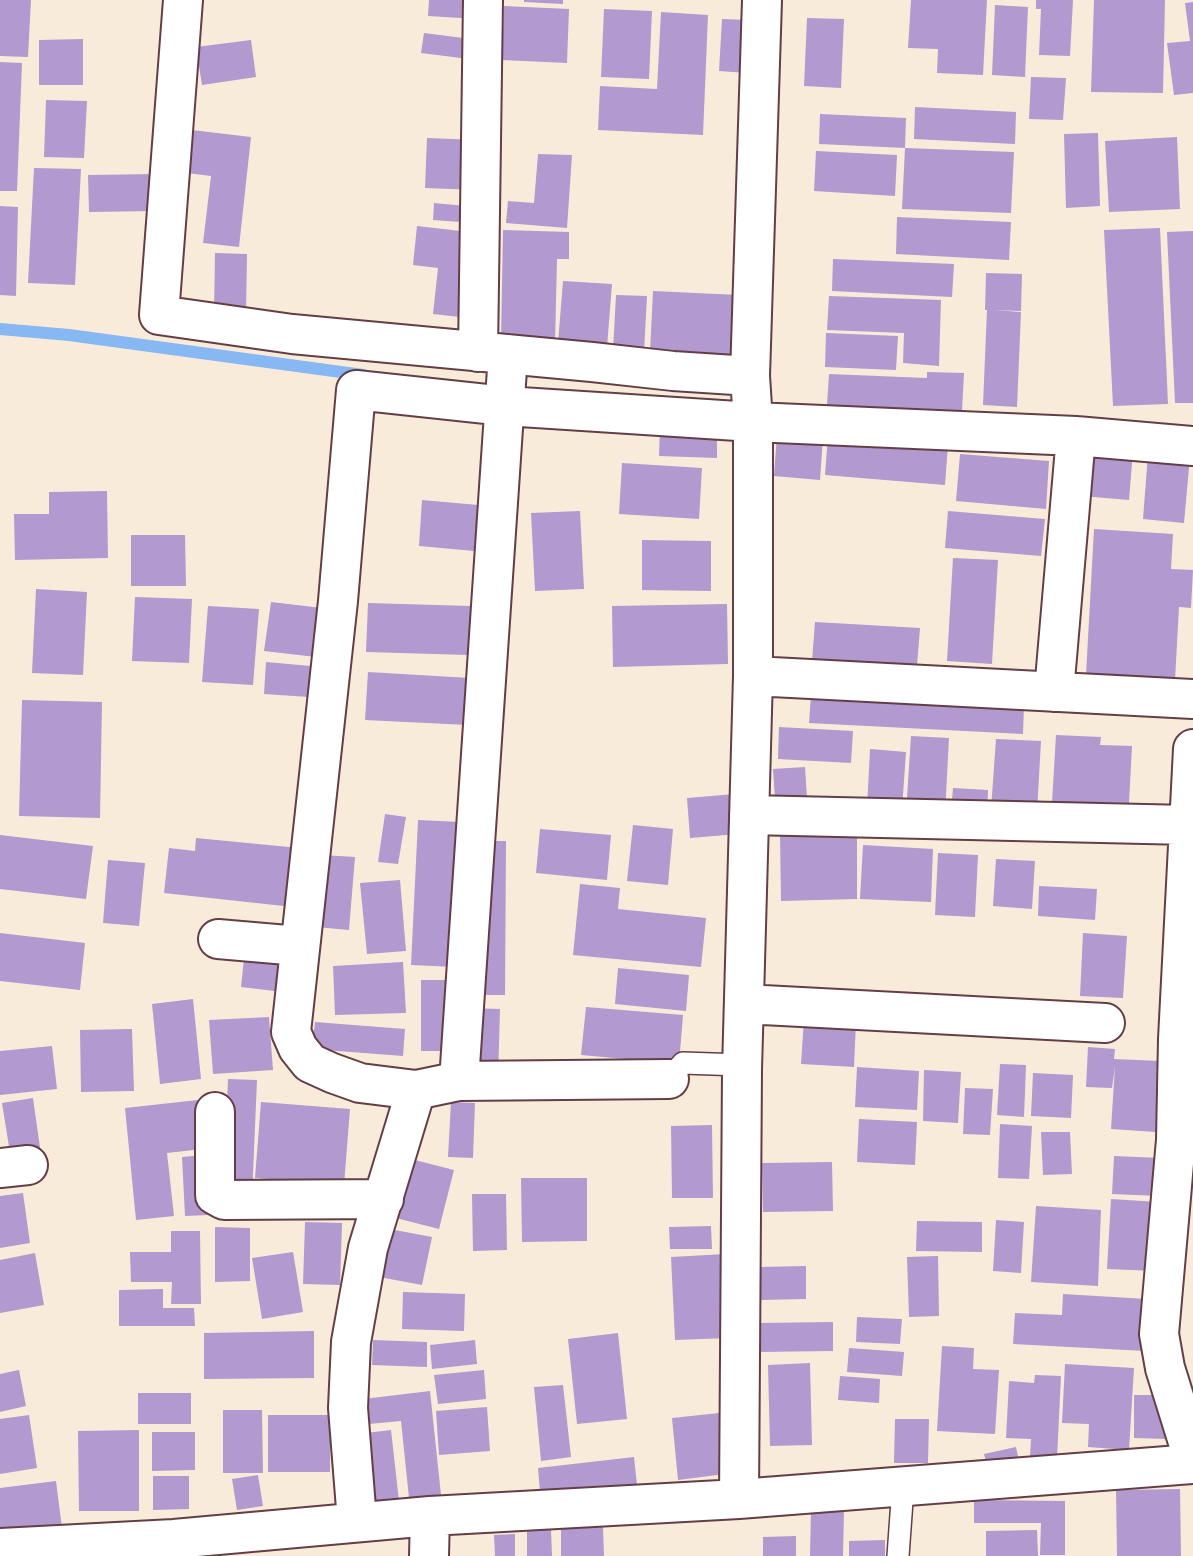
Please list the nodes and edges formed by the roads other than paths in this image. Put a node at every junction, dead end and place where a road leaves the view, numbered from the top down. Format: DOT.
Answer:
graph roads {
  1 [pos="183,0"];
  2 [pos="483,0"];
  3 [pos="762,0"];
  4 [pos="498,355"];
  5 [pos="752,401"];
  6 [pos="505,404"];
  7 [pos="1076,436"];
  8 [pos="1193,446"];
  9 [pos="753,676"];
  10 [pos="1054,692"];
  11 [pos="1193,699"];
  12 [pos="1193,749"];
  13 [pos="749,815"];
  14 [pos="1189,825"];
  15 [pos="218,939"];
  16 [pos="299,946"];
  17 [pos="744,1004"];
  18 [pos="1105,1023"];
  19 [pos="1185,1063"];
  20 [pos="742,1065"];
  21 [pos="669,1079"];
  22 [pos="459,1081"];
  23 [pos="416,1090"];
  24 [pos="215,1112"];
  25 [pos="384,1199"];
  26 [pos="1193,1458"];
  27 [pos="1193,1464"];
  28 [pos="903,1487"];
  29 [pos="739,1499"];
  30 [pos="430,1516"];
  31 [pos="357,1521"];
  32 [pos="175,1547"];
  33 [pos="0,1548"];
  34 [pos="429,1556"];
  35 [pos="898,1556"];
  1 -- 4 [label="street"];
  2 -- 4 [label="street"];
  3 -- 5 [label="street"];
  4 -- 5 [label="street"];
  4 -- 6 [label="street"];
  5 -- 6 [label="street"];
  5 -- 7 [label="street"];
  5 -- 9 [label="street"];
  6 -- 16 [label="street"];
  6 -- 22 [label="street"];
  7 -- 8 [label="street"];
  7 -- 10 [label="street"];
  9 -- 10 [label="street"];
  9 -- 13 [label="street"];
  10 -- 11 [label="street"];
  12 -- 14 [label="street"];
  13 -- 14 [label="street"];
  13 -- 17 [label="street"];
  14 -- 19 [label="street"];
  15 -- 16 [label="street"];
  16 -- 23 [label="street"];
  17 -- 18 [label="street"];
  17 -- 20 [label="street"];
  19 -- 26 [label="street"];
  20 -- 21 [label="lane"];
  20 -- 29 [label="street"];
  21 -- 22 [label="street"];
  22 -- 23 [label="street"];
  23 -- 25 [label="street"];
  24 -- 25 [label="street"];
  25 -- 31 [label="street"];
  27 -- 28 [label="street"];
  28 -- 29 [label="street"];
  28 -- 35 [label="lane"];
  29 -- 30 [label="street"];
  30 -- 31 [label="street"];
  30 -- 34 [label="street"];
  31 -- 32 [label="street"];
  32 -- 33 [label="street"];
}
